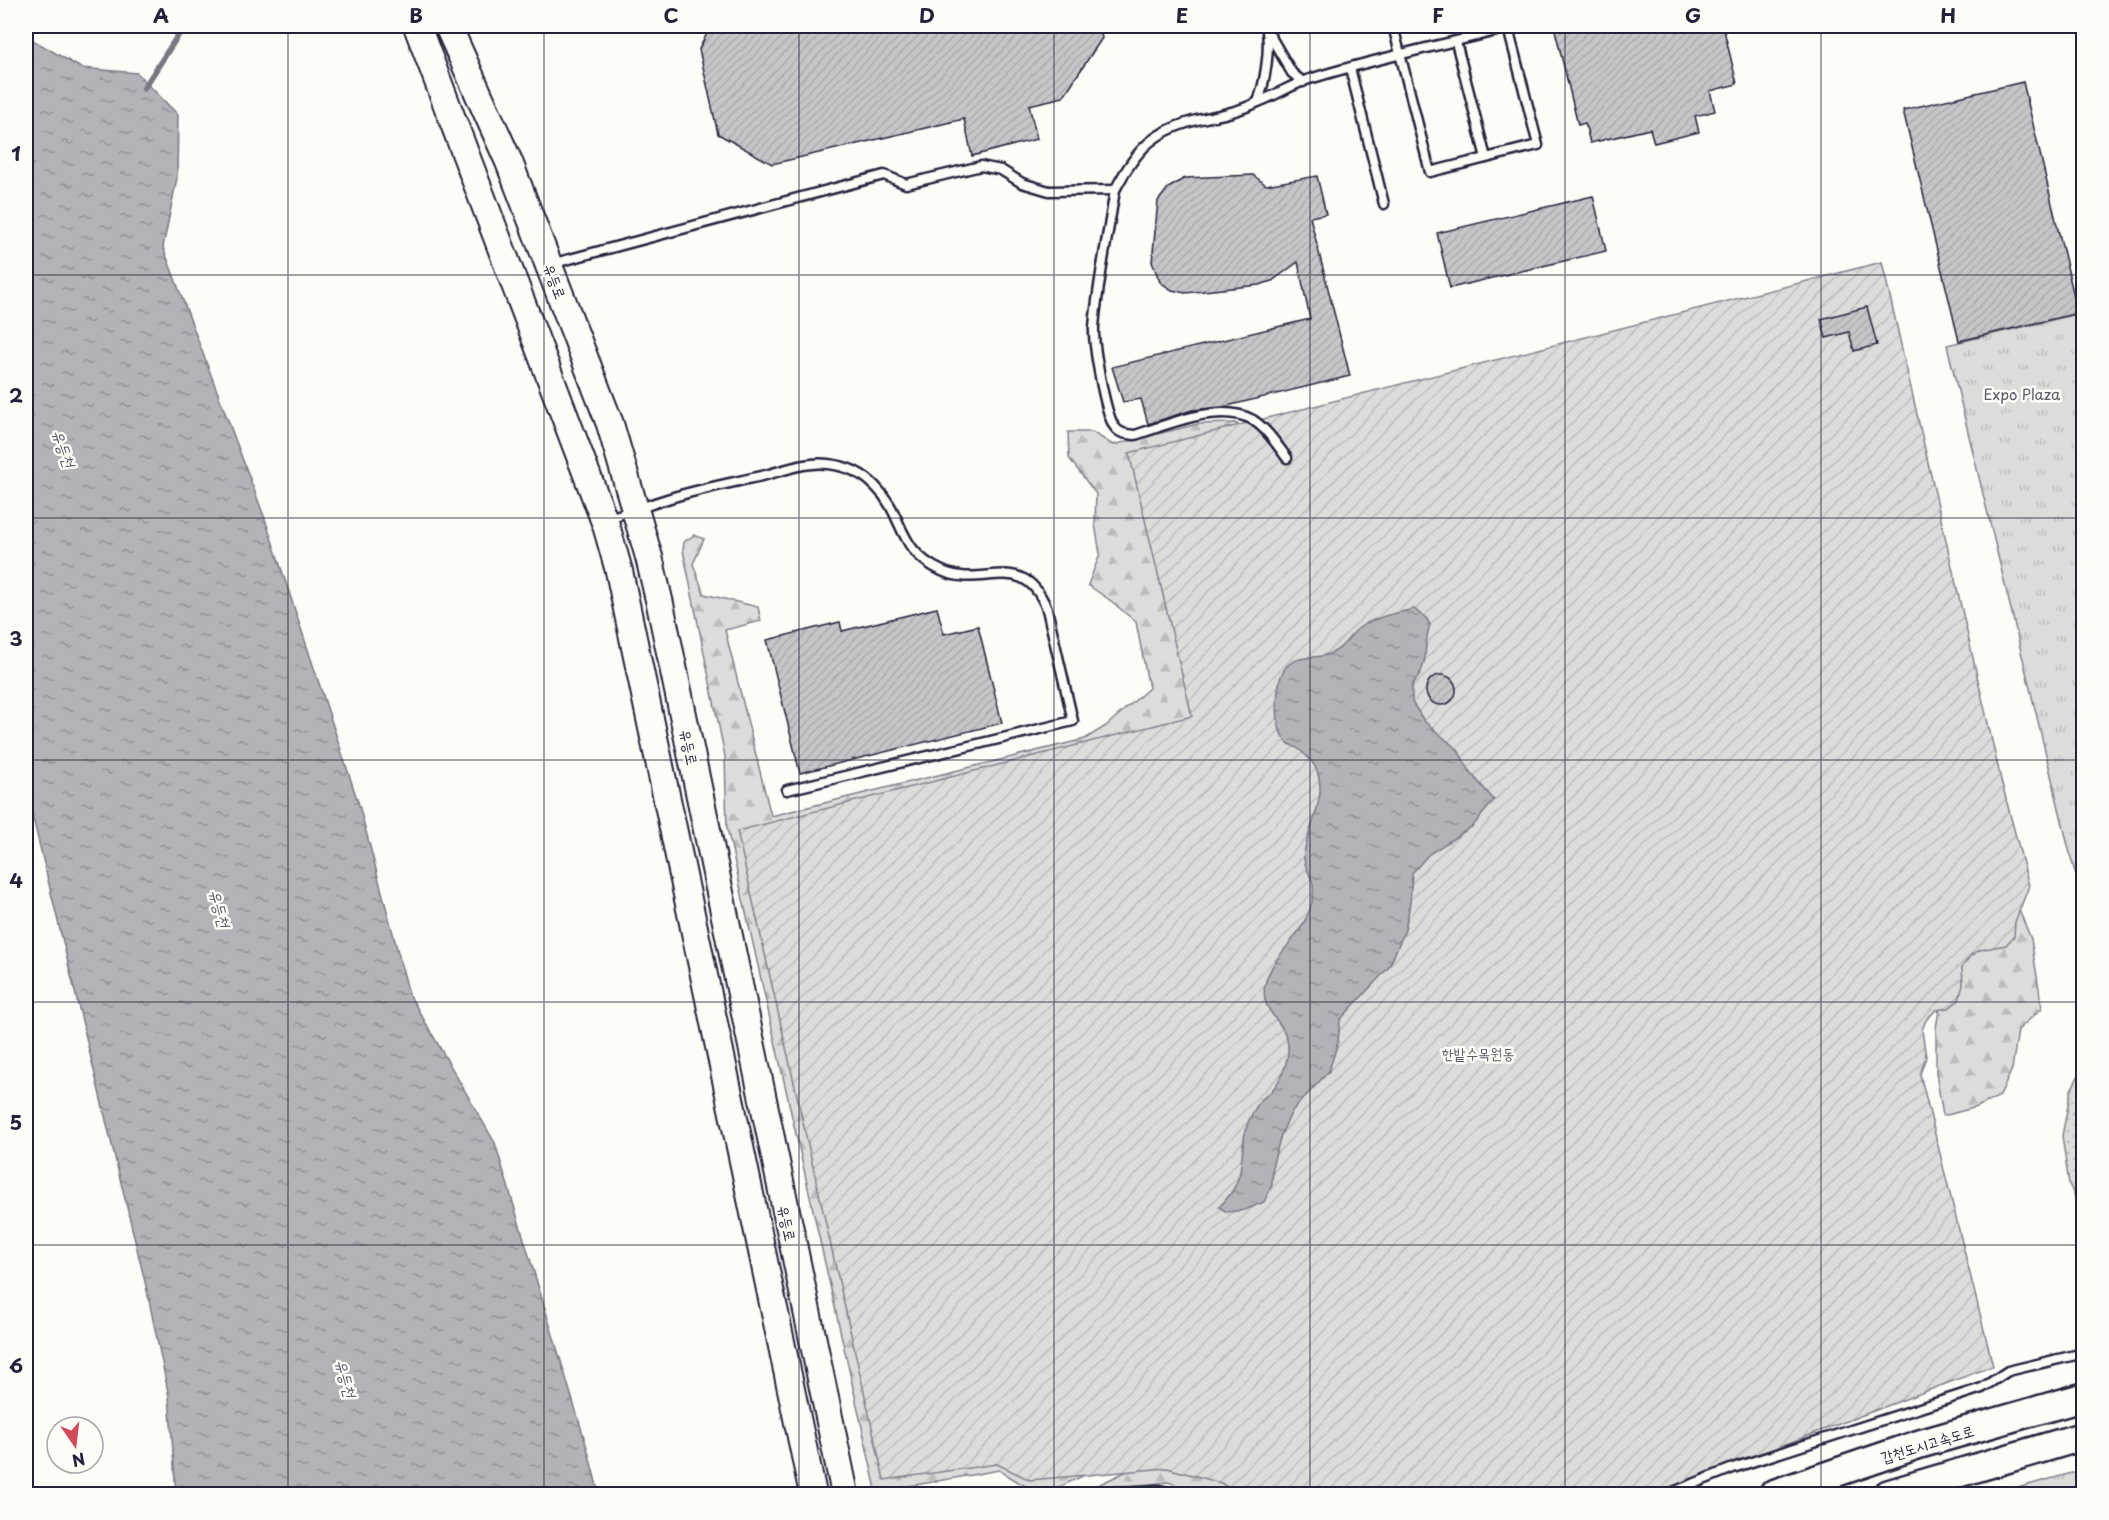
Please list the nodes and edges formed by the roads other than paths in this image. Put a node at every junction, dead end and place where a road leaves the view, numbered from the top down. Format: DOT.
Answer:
graph roads {
  1 [pos="417,26"];
  2 [pos="448,26"];
  3 [pos="1393,26"];
  4 [pos="1267,28"];
  5 [pos="1456,42"];
  6 [pos="1401,56"];
  7 [pos="1350,68"];
  8 [pos="1303,82"];
  9 [pos="1258,102"];
  10 [pos="1486,158"];
  11 [pos="1114,190"];
  12 [pos="1384,204"];
  13 [pos="550,265"];
  14 [pos="1287,458"];
  15 [pos="635,510"];
  16 [pos="604,519"];
  17 [pos="787,790"];
  18 [pos="2084,1353"];
  19 [pos="2084,1397"];
  20 [pos="2084,1436"];
  21 [pos="813,1494"];
  22 [pos="845,1494"];
  23 [pos="1076,1494"];
  24 [pos="1176,1494"];
  25 [pos="1668,1494"];
  26 [pos="1773,1494"];
  27 [pos="1888,1494"];
  1 -- 16 [label="main road, 유등로"];
  2 -- 13 [label="main road, 유등로"];
  3 -- 6 [label="lane"];
  4 -- 8 [label="lane"];
  4 -- 9 [label="lane"];
  5 -- 6 [label="lane"];
  5 -- 10 [label="lane"];
  5 -- 10 [label="lane"];
  6 -- 7 [label="lane"];
  6 -- 10 [label="lane"];
  7 -- 8 [label="lane"];
  7 -- 12 [label="lane"];
  8 -- 9 [label="lane"];
  9 -- 11 [label="lane"];
  11 -- 13 [label="lane"];
  11 -- 14 [label="lane"];
  13 -- 15 [label="main road, 유등로"];
  15 -- 16 [label="lane"];
  15 -- 17 [label="lane"];
  15 -- 22 [label="main road, 유등로"];
  16 -- 21 [label="main road, 유등로"];
  18 -- 25 [label="lane"];
  19 -- 26 [label="highway, 갑천도시고속도로"];
  20 -- 27 [label="highway"];
  23 -- 24 [label="lane"];
}
